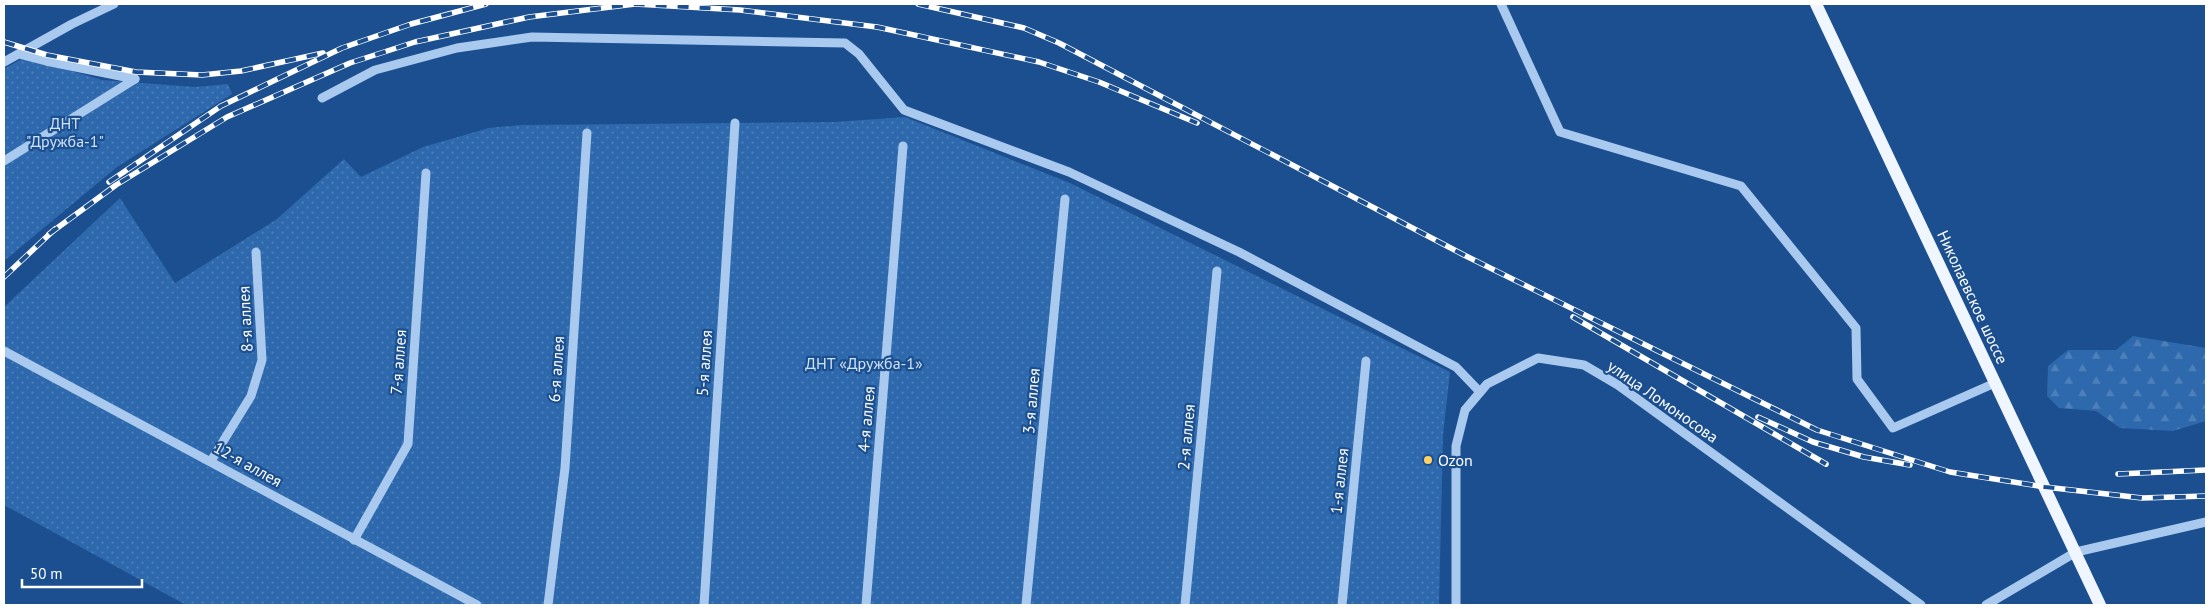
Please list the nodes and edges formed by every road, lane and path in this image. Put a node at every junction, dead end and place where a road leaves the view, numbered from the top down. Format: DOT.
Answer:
graph roads {
  1 [pos="114,4"];
  2 [pos="1501,4"];
  3 [pos="1816,4"];
  4 [pos="19,54"];
  5 [pos="4,62"];
  6 [pos="322,98"];
  7 [pos="734,123"];
  8 [pos="587,133"];
  9 [pos="903,146"];
  10 [pos="4,161"];
  11 [pos="426,173"];
  12 [pos="1065,199"];
  13 [pos="256,252"];
  14 [pos="1217,271"];
  15 [pos="4,351"];
  16 [pos="1366,361"];
  17 [pos="1995,383"];
  18 [pos="1480,392"];
  19 [pos="210,461"];
  20 [pos="2206,522"];
  21 [pos="354,540"];
  22 [pos="2076,552"];
  23 [pos="477,605"];
  24 [pos="548,605"];
  25 [pos="704,605"];
  26 [pos="866,605"];
  27 [pos="1026,605"];
  28 [pos="1185,605"];
  29 [pos="1342,605"];
  30 [pos="1456,605"];
  31 [pos="1922,605"];
  32 [pos="1986,605"];
  33 [pos="2100,605"];
  1 -- 4 [label="street"];
  2 -- 17 [label="street"];
  3 -- 17 [label="main road, Николаевское шоссе"];
  4 -- 5 [label="street"];
  4 -- 10 [label="street"];
  6 -- 18 [label="street"];
  7 -- 25 [label="street, 5-я аллея"];
  8 -- 24 [label="street, 6-я аллея"];
  9 -- 26 [label="street, 4-я аллея"];
  11 -- 21 [label="street, 7-я аллея"];
  12 -- 27 [label="street, 3-я аллея"];
  13 -- 19 [label="street, 8-я аллея"];
  14 -- 28 [label="street, 2-я аллея"];
  15 -- 19 [label="street, 12-я аллея"];
  16 -- 29 [label="street, 1-я аллея"];
  17 -- 22 [label="main road, Николаевское шоссе"];
  18 -- 30 [label="street, улица Ломоносова"];
  18 -- 31 [label="street, улица Ломоносова"];
  19 -- 21 [label="street, 12-я аллея"];
  20 -- 22 [label="street"];
  21 -- 23 [label="street, 12-я аллея"];
  22 -- 32 [label="street"];
  22 -- 33 [label="main road, Николаевское шоссе"];
}
